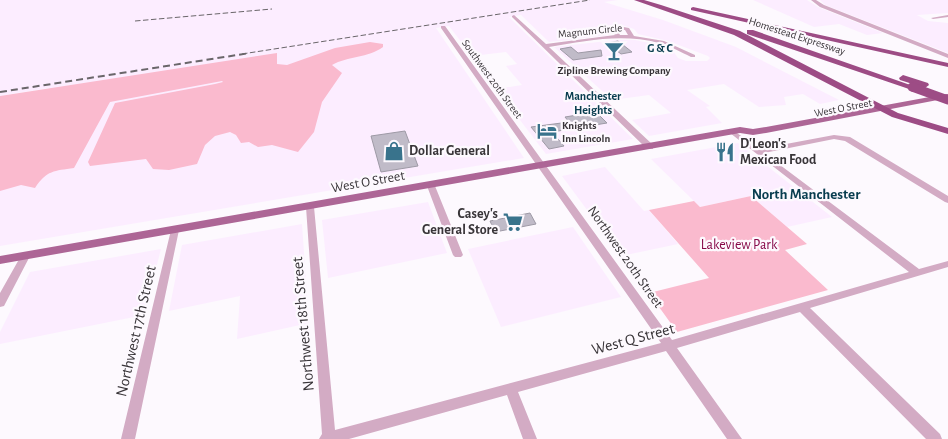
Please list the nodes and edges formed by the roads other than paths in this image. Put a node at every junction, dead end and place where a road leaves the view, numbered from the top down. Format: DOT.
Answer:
graph roads {
  1 [pos="813,0"];
  2 [pos="640,1"];
  3 [pos="653,2"];
  4 [pos="668,4"];
  5 [pos="514,16"];
  6 [pos="948,16"];
  7 [pos="933,18"];
  8 [pos="443,27"];
  9 [pos="618,36"];
  10 [pos="632,37"];
  11 [pos="544,46"];
  12 [pos="693,56"];
  13 [pos="948,56"];
  14 [pos="948,65"];
  15 [pos="948,94"];
  16 [pos="872,103"];
  17 [pos="883,108"];
  18 [pos="948,130"];
  19 [pos="736,131"];
  20 [pos="650,147"];
  21 [pos="758,152"];
  22 [pos="543,166"];
  23 [pos="431,186"];
  24 [pos="948,200"];
  25 [pos="310,207"];
  26 [pos="175,230"];
  27 [pos="458,255"];
  28 [pos="25,256"];
  29 [pos="0,260"];
  30 [pos="948,264"];
  31 [pos="917,273"];
  32 [pos="0,303"];
  33 [pos="801,306"];
  34 [pos="669,346"];
  35 [pos="511,389"];
  36 [pos="128,439"];
  37 [pos="328,439"];
  38 [pos="530,439"];
  39 [pos="735,439"];
  40 [pos="935,439"];
  1 -- 13 [label="street"];
  2 -- 3 [label="highway, Homestead Expressway"];
  3 -- 4 [label="highway, Homestead Expressway"];
  3 -- 15 [label="highway, Homestead Expressway, bridge"];
  3 -- 16 [label="highway"];
  4 -- 14 [label="highway"];
  4 -- 15 [label="highway, Homestead Expressway"];
  5 -- 11 [label="street"];
  6 -- 7 [label="street"];
  8 -- 22 [label="street, Southwest 20th Street"];
  9 -- 10 [label="street, Magnum Circle"];
  9 -- 10 [label="street"];
  9 -- 11 [label="street, Magnum Circle"];
  10 -- 12 [label="street, Magnum Circle"];
  11 -- 20 [label="street"];
  15 -- 16 [label="main road, West O Street"];
  15 -- 17 [label="main road, West O Street"];
  16 -- 17 [label="highway"];
  16 -- 19 [label="main road, West O Street"];
  17 -- 18 [label="highway"];
  17 -- 19 [label="main road, West O Street"];
  19 -- 20 [label="main road, West O Street"];
  19 -- 21 [label="street"];
  20 -- 22 [label="main road, West O Street"];
  21 -- 24 [label="street"];
  21 -- 31 [label="street"];
  22 -- 23 [label="main road, West O Street"];
  22 -- 34 [label="street, Northwest 20th Street"];
  23 -- 25 [label="main road, West O Street"];
  23 -- 27 [label="street"];
  25 -- 26 [label="main road, West O Street"];
  25 -- 37 [label="street, Northwest 18th Street"];
  26 -- 28 [label="main road, West O Street"];
  26 -- 36 [label="street, Northwest 17th Street"];
  28 -- 29 [label="main road, West O Street"];
  28 -- 32 [label="street"];
  30 -- 31 [label="street, West Q Street"];
  31 -- 33 [label="street, West Q Street"];
  33 -- 34 [label="street, West Q Street"];
  33 -- 40 [label="street"];
  34 -- 35 [label="street, West Q Street"];
  34 -- 39 [label="street, Northwest 20th Street"];
  35 -- 37 [label="street, West Q Street"];
  35 -- 38 [label="street"];
}
